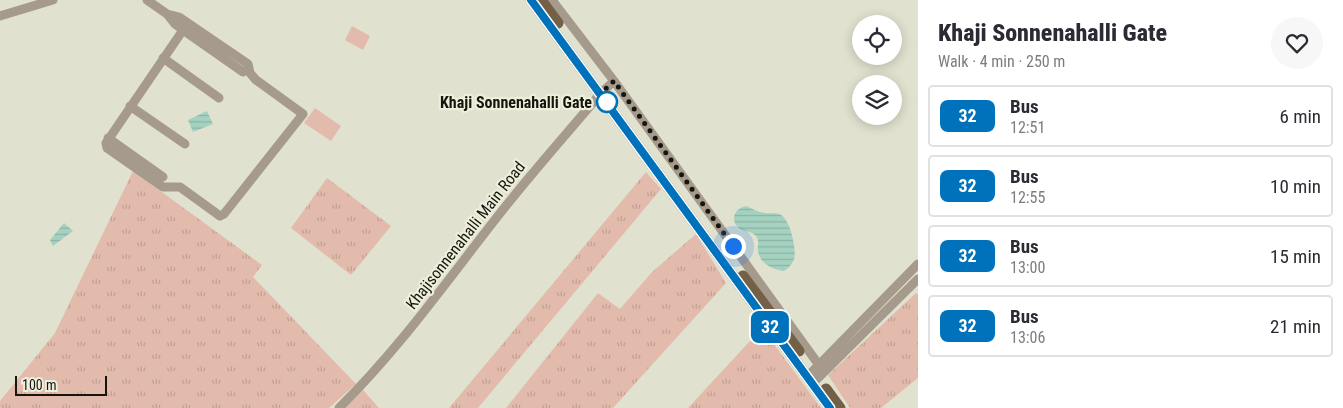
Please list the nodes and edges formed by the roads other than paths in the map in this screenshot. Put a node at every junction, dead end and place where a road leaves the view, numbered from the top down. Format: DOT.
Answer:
graph roads {
  1 [pos="53,0"];
  2 [pos="147,0"];
  3 [pos="531,0"];
  4 [pos="541,0"];
  5 [pos="552,0"];
  6 [pos="167,14"];
  7 [pos="0,16"];
  8 [pos="183,30"];
  9 [pos="163,58"];
  10 [pos="243,72"];
  11 [pos="607,88"];
  12 [pos="219,98"];
  13 [pos="130,106"];
  14 [pos="108,138"];
  15 [pos="185,144"];
  16 [pos="163,177"];
  17 [pos="918,264"];
  18 [pos="918,279"];
  19 [pos="857,333"];
  20 [pos="816,374"];
  21 [pos="339,408"];
  22 [pos="830,408"];
  23 [pos="840,408"];
  1 -- 7 [label="street"];
  2 -- 6 [label="street"];
  3 -- 11 [label="main road"];
  4 -- 11 [label="main road"];
  5 -- 11 [label="street"];
  6 -- 8 [label="street"];
  6 -- 14 [label="street"];
  8 -- 9 [label="street"];
  8 -- 10 [label="street"];
  9 -- 12 [label="street"];
  9 -- 13 [label="street"];
  11 -- 20 [label="street"];
  11 -- 20 [label="main road"];
  11 -- 21 [label="street, Khajisonnenahalli Main Road"];
  13 -- 14 [label="street"];
  13 -- 15 [label="street"];
  14 -- 16 [label="street"];
  17 -- 19 [label="street"];
  18 -- 19 [label="street"];
  19 -- 20 [label="street"];
  20 -- 22 [label="main road"];
  20 -- 23 [label="main road"];
}
